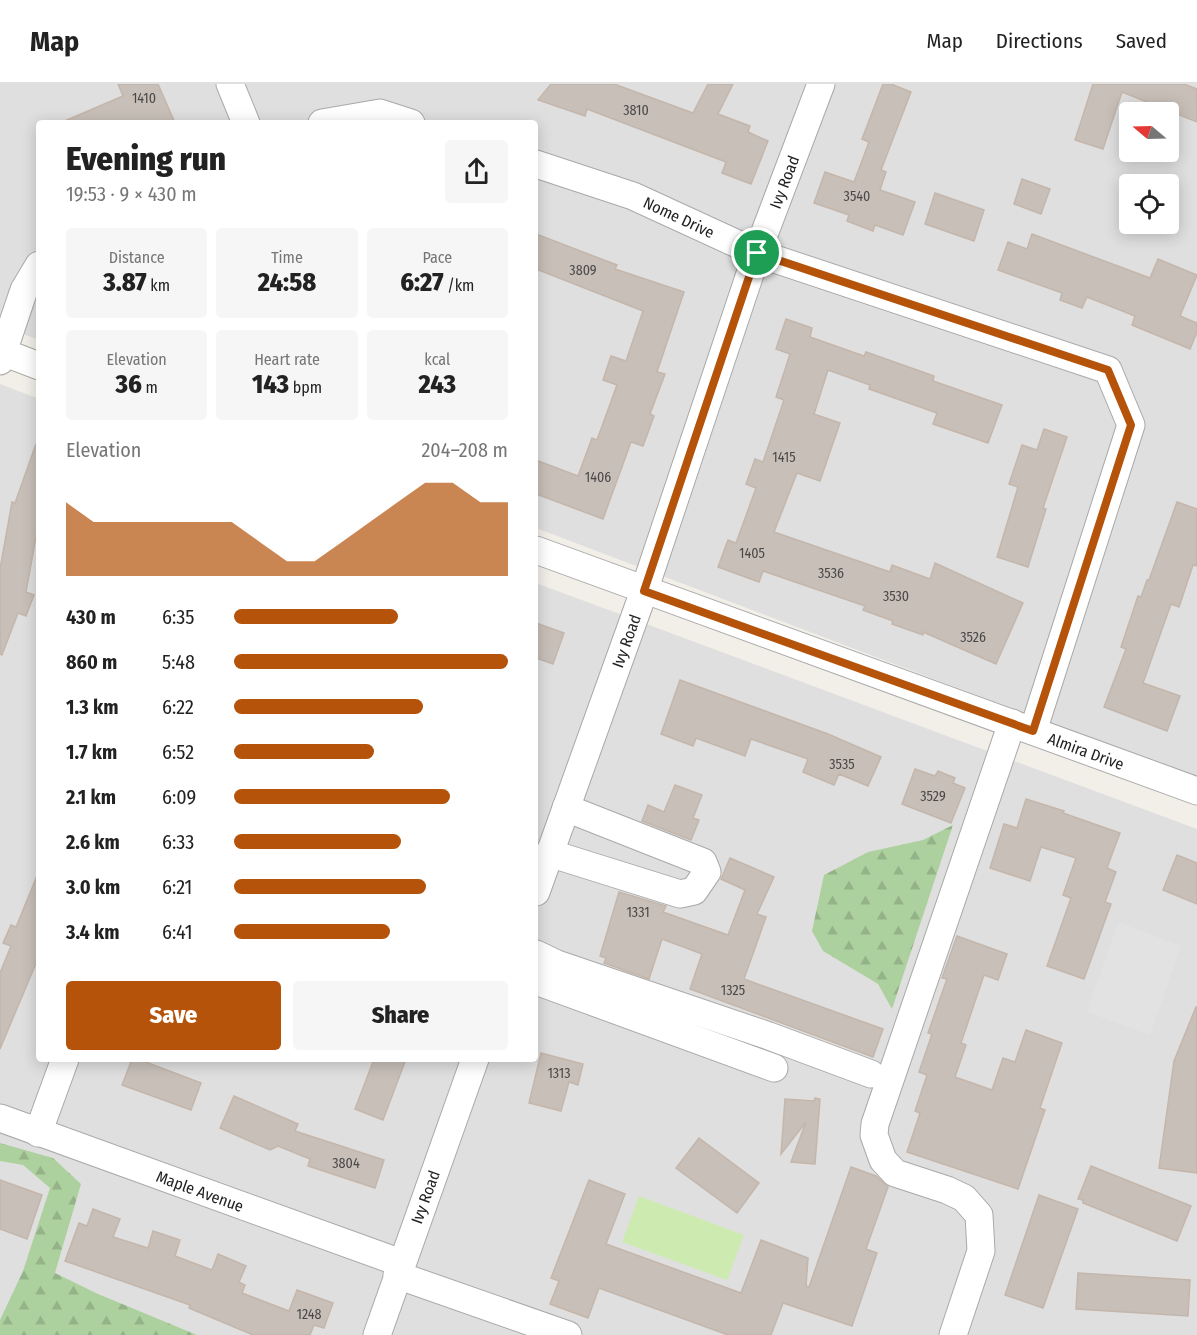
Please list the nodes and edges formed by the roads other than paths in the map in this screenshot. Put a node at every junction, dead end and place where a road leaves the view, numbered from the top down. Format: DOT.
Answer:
graph roads {
  1 [pos="230,84"];
  2 [pos="821,84"];
  3 [pos="245,120"];
  4 [pos="339,120"];
  5 [pos="402,120"];
  6 [pos="538,165"];
  7 [pos="757,253"];
  8 [pos="36,270"];
  9 [pos="1,355"];
  10 [pos="36,365"];
  11 [pos="538,551"];
  12 [pos="644,591"];
  13 [pos="1023,727"];
  14 [pos="1197,792"];
  15 [pos="566,808"];
  16 [pos="549,853"];
  17 [pos="538,886"];
  18 [pos="538,955"];
  19 [pos="538,982"];
  20 [pos="64,1062"];
  21 [pos="474,1062"];
  22 [pos="774,1068"];
  23 [pos="871,1074"];
  24 [pos="0,1118"];
  25 [pos="38,1133"];
  26 [pos="399,1269"];
  27 [pos="377,1335"];
  28 [pos="568,1335"];
  29 [pos="953,1335"];
  1 -- 3 [label="street"];
  2 -- 7 [label="street, Ivy Road"];
  4 -- 5 [label="street"];
  6 -- 7 [label="street, Nome Drive"];
  7 -- 12 [label="street, Ivy Road"];
  7 -- 13 [label="street, Nome Drive"];
  8 -- 9 [label="street"];
  9 -- 10 [label="street"];
  11 -- 12 [label="street, Almira Drive"];
  12 -- 13 [label="street, Almira Drive"];
  12 -- 15 [label="street, Ivy Road"];
  13 -- 14 [label="street, Almira Drive"];
  13 -- 29 [label="street, Nome Drive"];
  15 -- 16 [label="street, Ivy Road"];
  15 -- 16 [label="street"];
  16 -- 17 [label="street, Ivy Road"];
  18 -- 23 [label="street"];
  19 -- 22 [label="street"];
  20 -- 25 [label="street"];
  21 -- 26 [label="street, Ivy Road"];
  24 -- 25 [label="street, Maple Avenue"];
  25 -- 26 [label="street, Maple Avenue"];
  26 -- 27 [label="street, Ivy Road"];
  26 -- 28 [label="street, Maple Avenue"];
}
